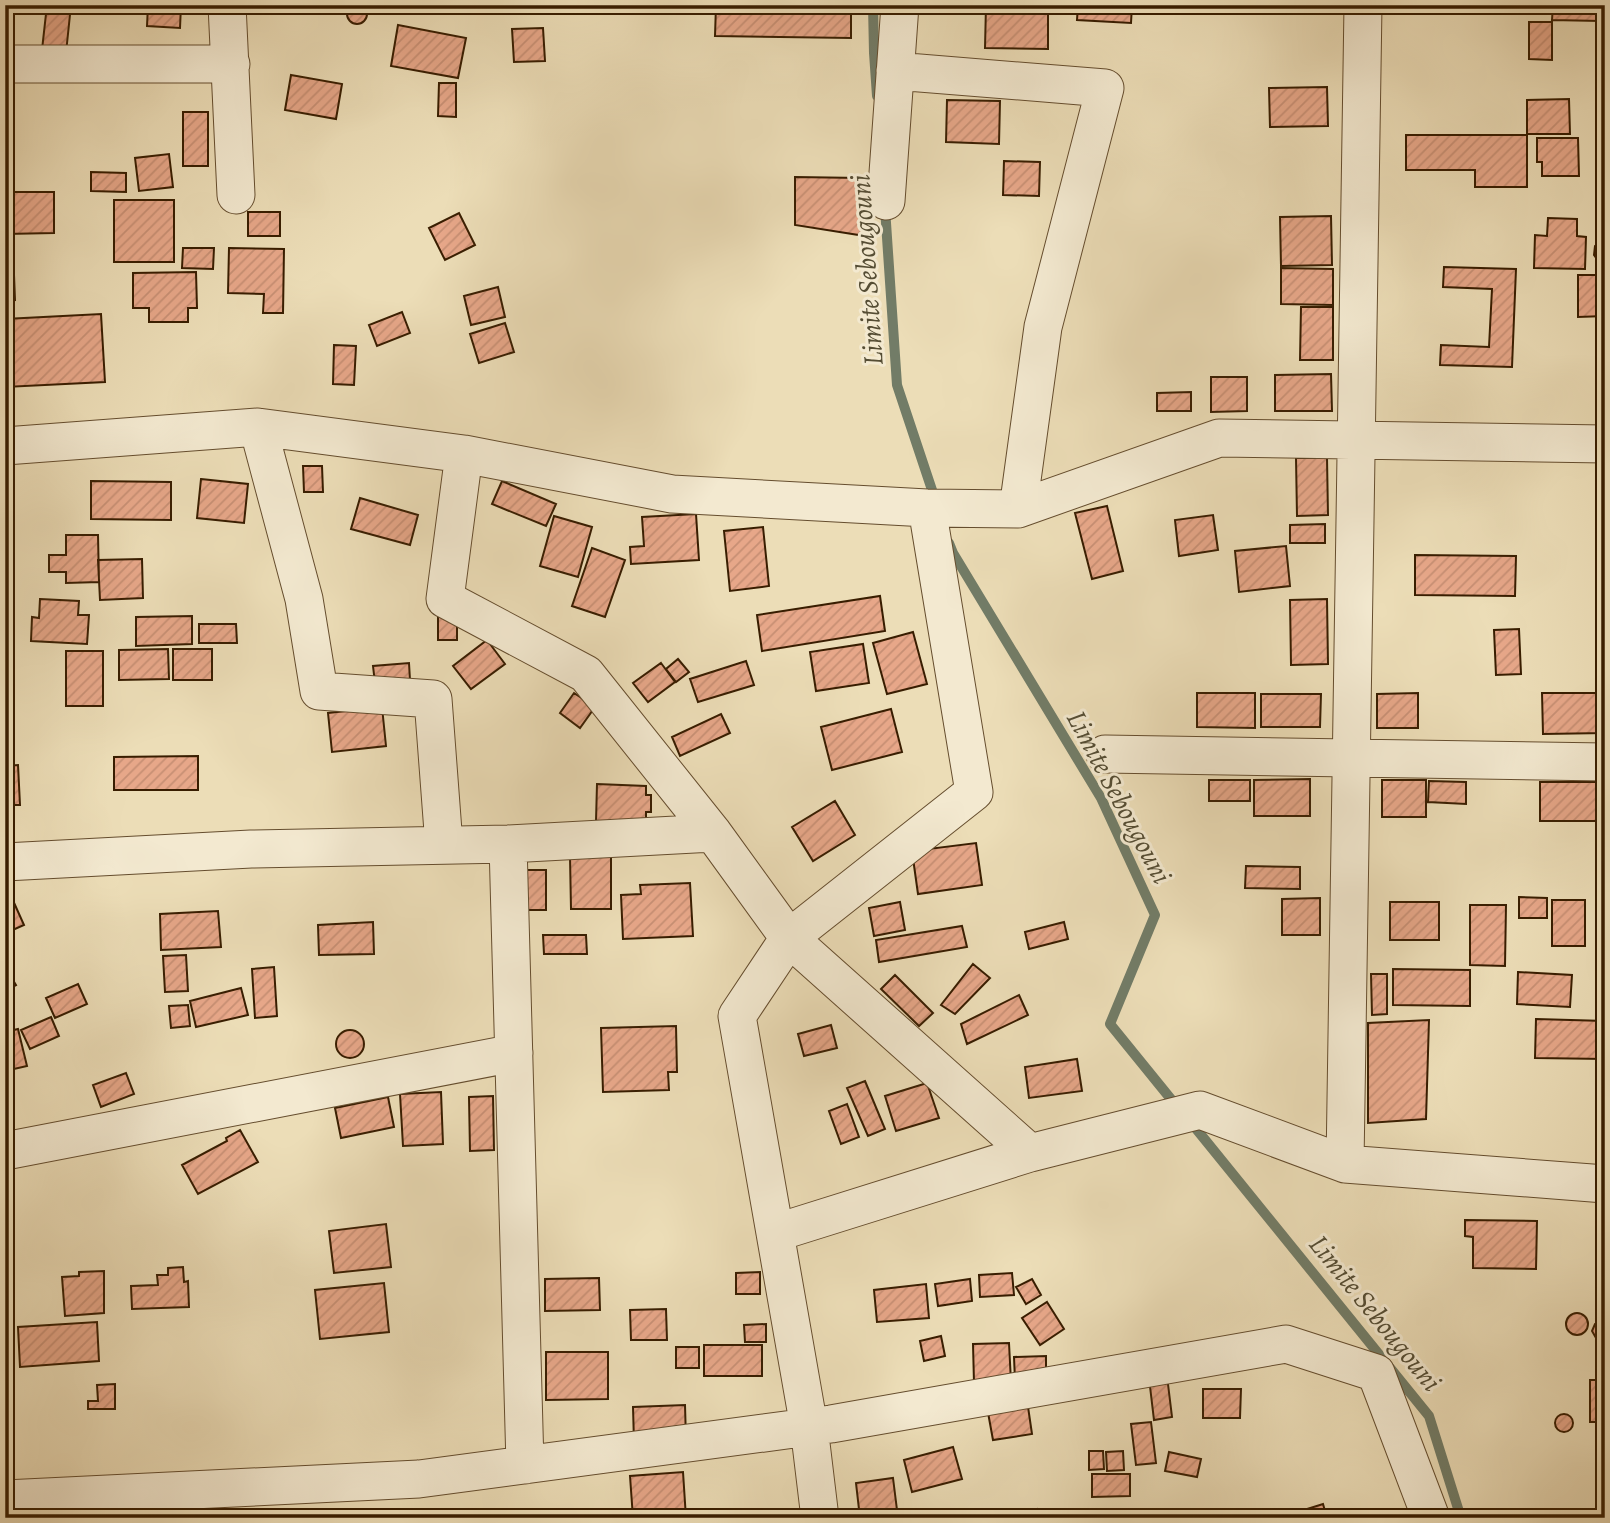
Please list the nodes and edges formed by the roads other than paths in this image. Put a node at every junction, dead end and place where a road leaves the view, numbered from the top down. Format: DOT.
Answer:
graph roads {
  1 [pos="227,5"];
  2 [pos="900,5"];
  3 [pos="1363,5"];
  4 [pos="5,64"];
  5 [pos="231,64"];
  6 [pos="895,71"];
  7 [pos="236,195"];
  8 [pos="886,201"];
  9 [pos="258,427"];
  10 [pos="1357,440"];
  11 [pos="1605,444"];
  12 [pos="5,446"];
  13 [pos="464,454"];
  14 [pos="927,508"];
  15 [pos="1018,509"];
  16 [pos="1105,754"];
  17 [pos="1351,758"];
  18 [pos="1605,762"];
  19 [pos="713,834"];
  20 [pos="508,844"];
  21 [pos="444,845"];
  22 [pos="5,862"];
  23 [pos="789,938"];
  24 [pos="514,1053"];
  25 [pos="5,1151"];
  26 [pos="1030,1153"];
  27 [pos="1345,1164"];
  28 [pos="1605,1184"];
  29 [pos="775,1233"];
  30 [pos="809,1427"];
  31 [pos="525,1465"];
  32 [pos="5,1499"];
  33 [pos="820,1518"];
  34 [pos="1431,1518"];
  1 -- 5 [label="street"];
  2 -- 6 [label="street"];
  3 -- 10 [label="street"];
  4 -- 5 [label="street"];
  5 -- 7 [label="street"];
  6 -- 8 [label="street"];
  6 -- 15 [label="street"];
  9 -- 12 [label="street"];
  9 -- 13 [label="street"];
  9 -- 21 [label="street"];
  10 -- 11 [label="street"];
  10 -- 15 [label="street"];
  10 -- 17 [label="street"];
  13 -- 14 [label="street"];
  13 -- 19 [label="street"];
  14 -- 15 [label="street"];
  14 -- 23 [label="street"];
  16 -- 17 [label="street"];
  17 -- 18 [label="street"];
  17 -- 27 [label="street"];
  19 -- 20 [label="street"];
  19 -- 23 [label="street"];
  20 -- 21 [label="street"];
  20 -- 24 [label="street"];
  21 -- 22 [label="street"];
  23 -- 26 [label="street"];
  23 -- 29 [label="street"];
  24 -- 25 [label="street"];
  24 -- 31 [label="street"];
  26 -- 27 [label="street"];
  26 -- 29 [label="street"];
  27 -- 28 [label="street"];
  29 -- 30 [label="street"];
  30 -- 31 [label="street"];
  30 -- 33 [label="street"];
  30 -- 34 [label="street"];
  31 -- 32 [label="street"];
}
